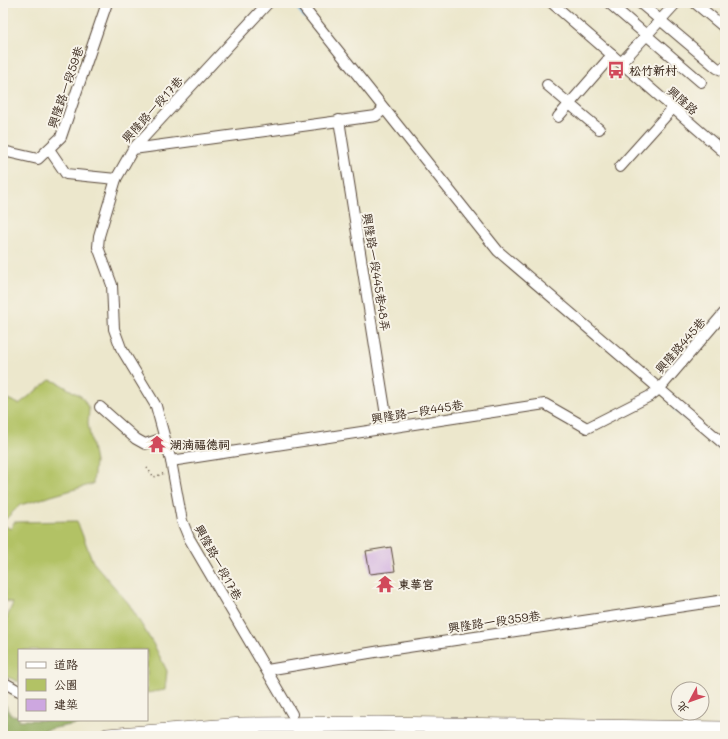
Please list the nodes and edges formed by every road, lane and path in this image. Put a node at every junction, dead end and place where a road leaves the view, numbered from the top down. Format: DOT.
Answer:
graph roads {
  1 [pos="107,3"];
  2 [pos="268,3"];
  3 [pos="300,3"];
  4 [pos="552,3"];
  5 [pos="609,3"];
  6 [pos="640,3"];
  7 [pos="676,3"];
  8 [pos="695,3"];
  9 [pos="661,20"];
  10 [pos="725,28"];
  11 [pos="647,35"];
  12 [pos="612,55"];
  13 [pos="621,63"];
  14 [pos="725,66"];
  15 [pos="701,82"];
  16 [pos="548,85"];
  17 [pos="569,104"];
  18 [pos="673,108"];
  19 [pos="382,111"];
  20 [pos="558,118"];
  21 [pos="339,120"];
  22 [pos="599,129"];
  23 [pos="49,149"];
  24 [pos="133,149"];
  25 [pos="3,151"];
  26 [pos="725,153"];
  27 [pos="620,167"];
  28 [pos="116,180"];
  29 [pos="725,312"];
  30 [pos="657,390"];
  31 [pos="100,407"];
  32 [pos="388,428"];
  33 [pos="164,438"];
  34 [pos="725,445"];
  35 [pos="172,466"];
  36 [pos="147,468"];
  37 [pos="725,600"];
  38 [pos="266,670"];
  39 [pos="3,682"];
  40 [pos="18,690"];
  41 [pos="292,714"];
  42 [pos="725,729"];
  43 [pos="108,736"];
  1 -- 23 [label="street, 興隆路一段59巷"];
  2 -- 24 [label="street, 興隆路一段17巷"];
  3 -- 19 [label="street"];
  4 -- 12 [label="street, 興隆路"];
  5 -- 11 [label="street"];
  6 -- 9 [label="street"];
  7 -- 9 [label="street"];
  8 -- 10 [label="street"];
  9 -- 11 [label="street"];
  9 -- 14 [label="street"];
  11 -- 13 [label="street"];
  11 -- 15 [label="street"];
  12 -- 13 [label="street, 興隆路"];
  12 -- 17 [label="street"];
  13 -- 18 [label="street, 興隆路"];
  16 -- 17 [label="street"];
  17 -- 20 [label="street"];
  17 -- 22 [label="street"];
  18 -- 26 [label="street, 興隆路"];
  18 -- 27 [label="street"];
  19 -- 21 [label="street"];
  19 -- 30 [label="street"];
  21 -- 24 [label="street"];
  21 -- 32 [label="street, 興隆路一段445巷48弄"];
  23 -- 25 [label="street, 興隆路一段59巷"];
  23 -- 28 [label="street"];
  24 -- 28 [label="street, 興隆路一段17巷"];
  28 -- 33 [label="street, 興隆路一段17巷"];
  29 -- 30 [label="street, 興隆路445巷"];
  30 -- 32 [label="street, 興隆路一段445巷"];
  30 -- 34 [label="street"];
  31 -- 33 [label="street"];
  32 -- 35 [label="street, 興隆路一段445巷"];
  33 -- 35 [label="street, 興隆路一段17巷"];
  35 -- 36 [label="path"];
  35 -- 38 [label="street, 興隆路一段17巷"];
  37 -- 38 [label="street, 興隆路一段359巷"];
  38 -- 41 [label="street, 興隆路一段17巷"];
  39 -- 40 [label="street"];
  42 -- 43 [label="highway"];
}
